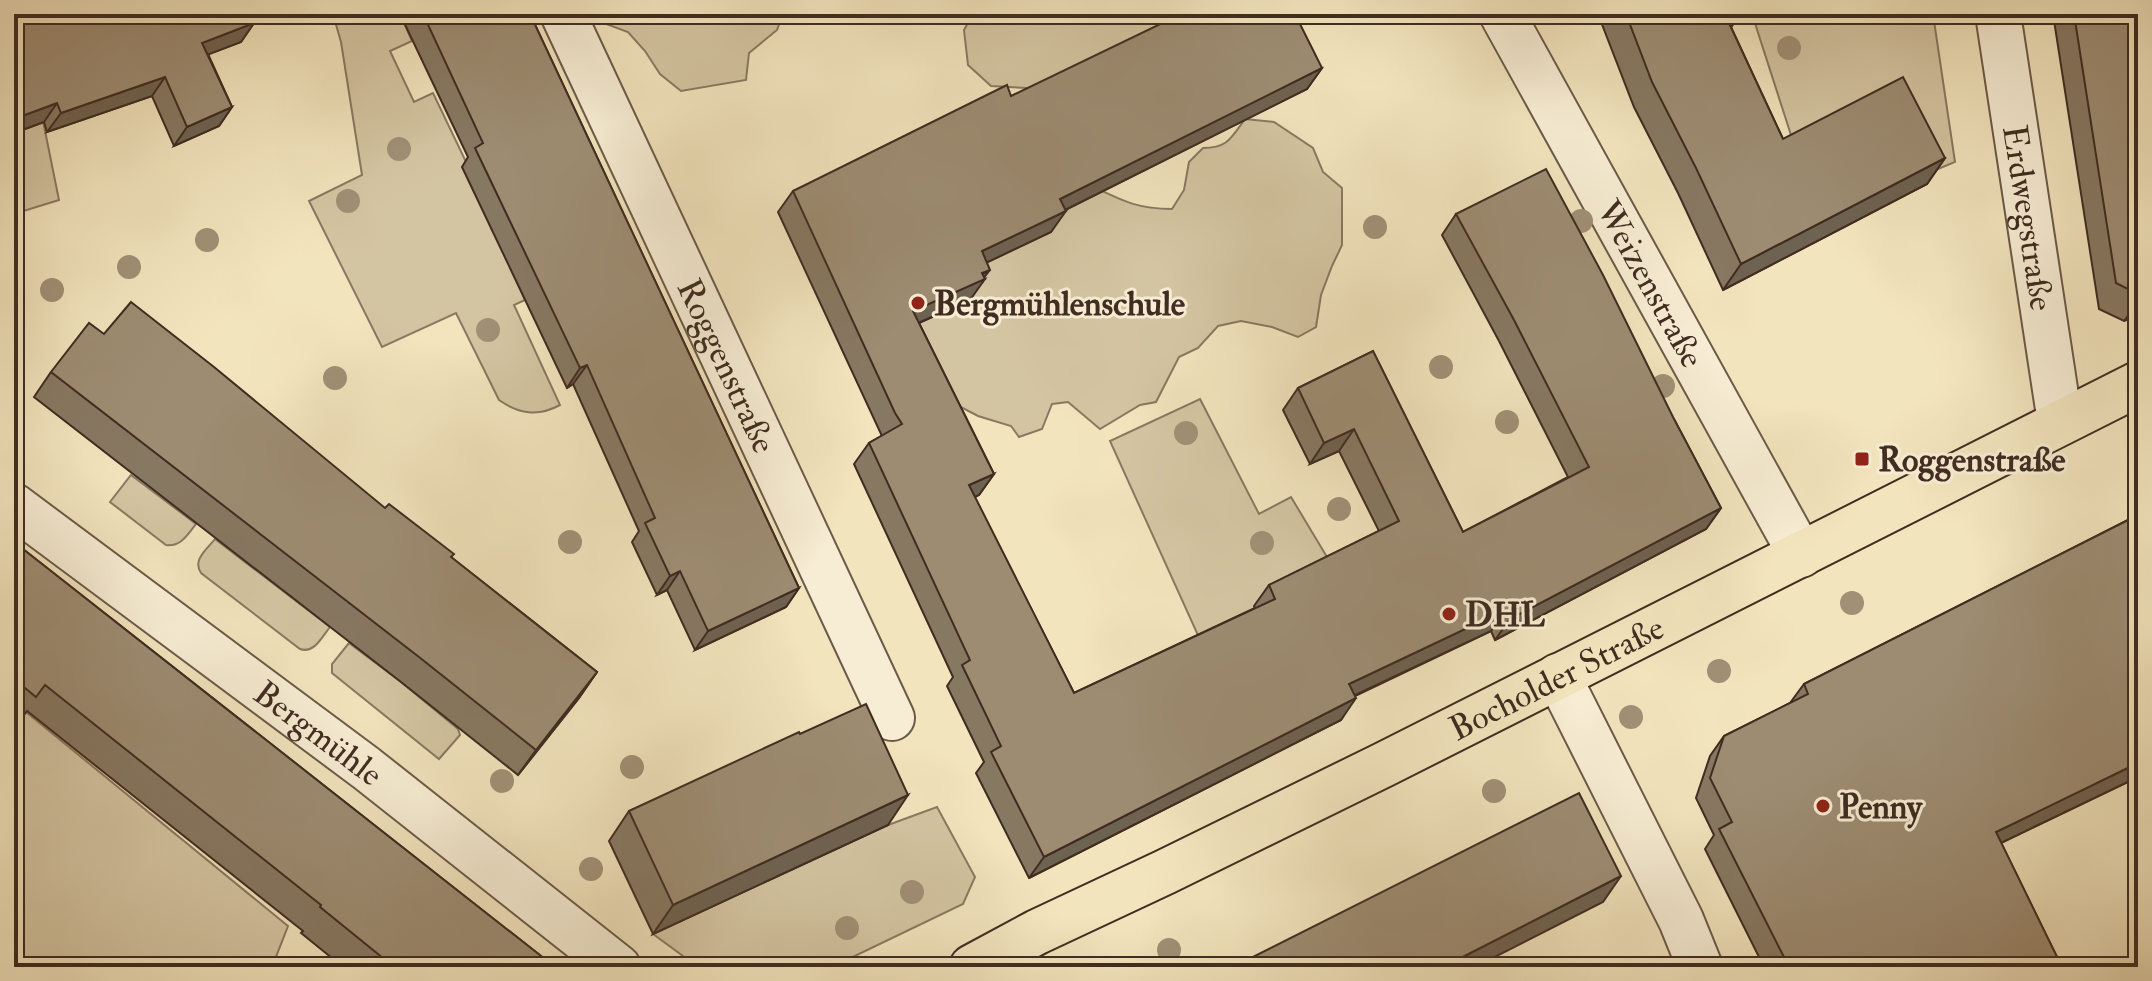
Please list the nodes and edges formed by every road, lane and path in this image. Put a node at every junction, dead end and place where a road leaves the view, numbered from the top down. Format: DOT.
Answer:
graph roads {
  1 [pos="563,14"];
  2 [pos="1502,14"];
  3 [pos="1998,14"];
  4 [pos="2138,384"];
  5 [pos="2060,422"];
  6 [pos="14,506"];
  7 [pos="1801,555"];
  8 [pos="1558,676"];
  9 [pos="892,718"];
  10 [pos="618,967"];
  11 [pos="972,967"];
  12 [pos="1700,967"];
  1 -- 9 [label="street, Roggenstraße"];
  2 -- 7 [label="street, Weizenstraße"];
  3 -- 5 [label="street, Erdwegstraße"];
  4 -- 5 [label="main road, Bocholder Straße"];
  5 -- 7 [label="main road, Bocholder Straße"];
  6 -- 10 [label="street, Bergmühle"];
  7 -- 8 [label="main road, Bocholder Straße"];
  8 -- 11 [label="main road, Bocholder Straße"];
  8 -- 12 [label="street"];
}
